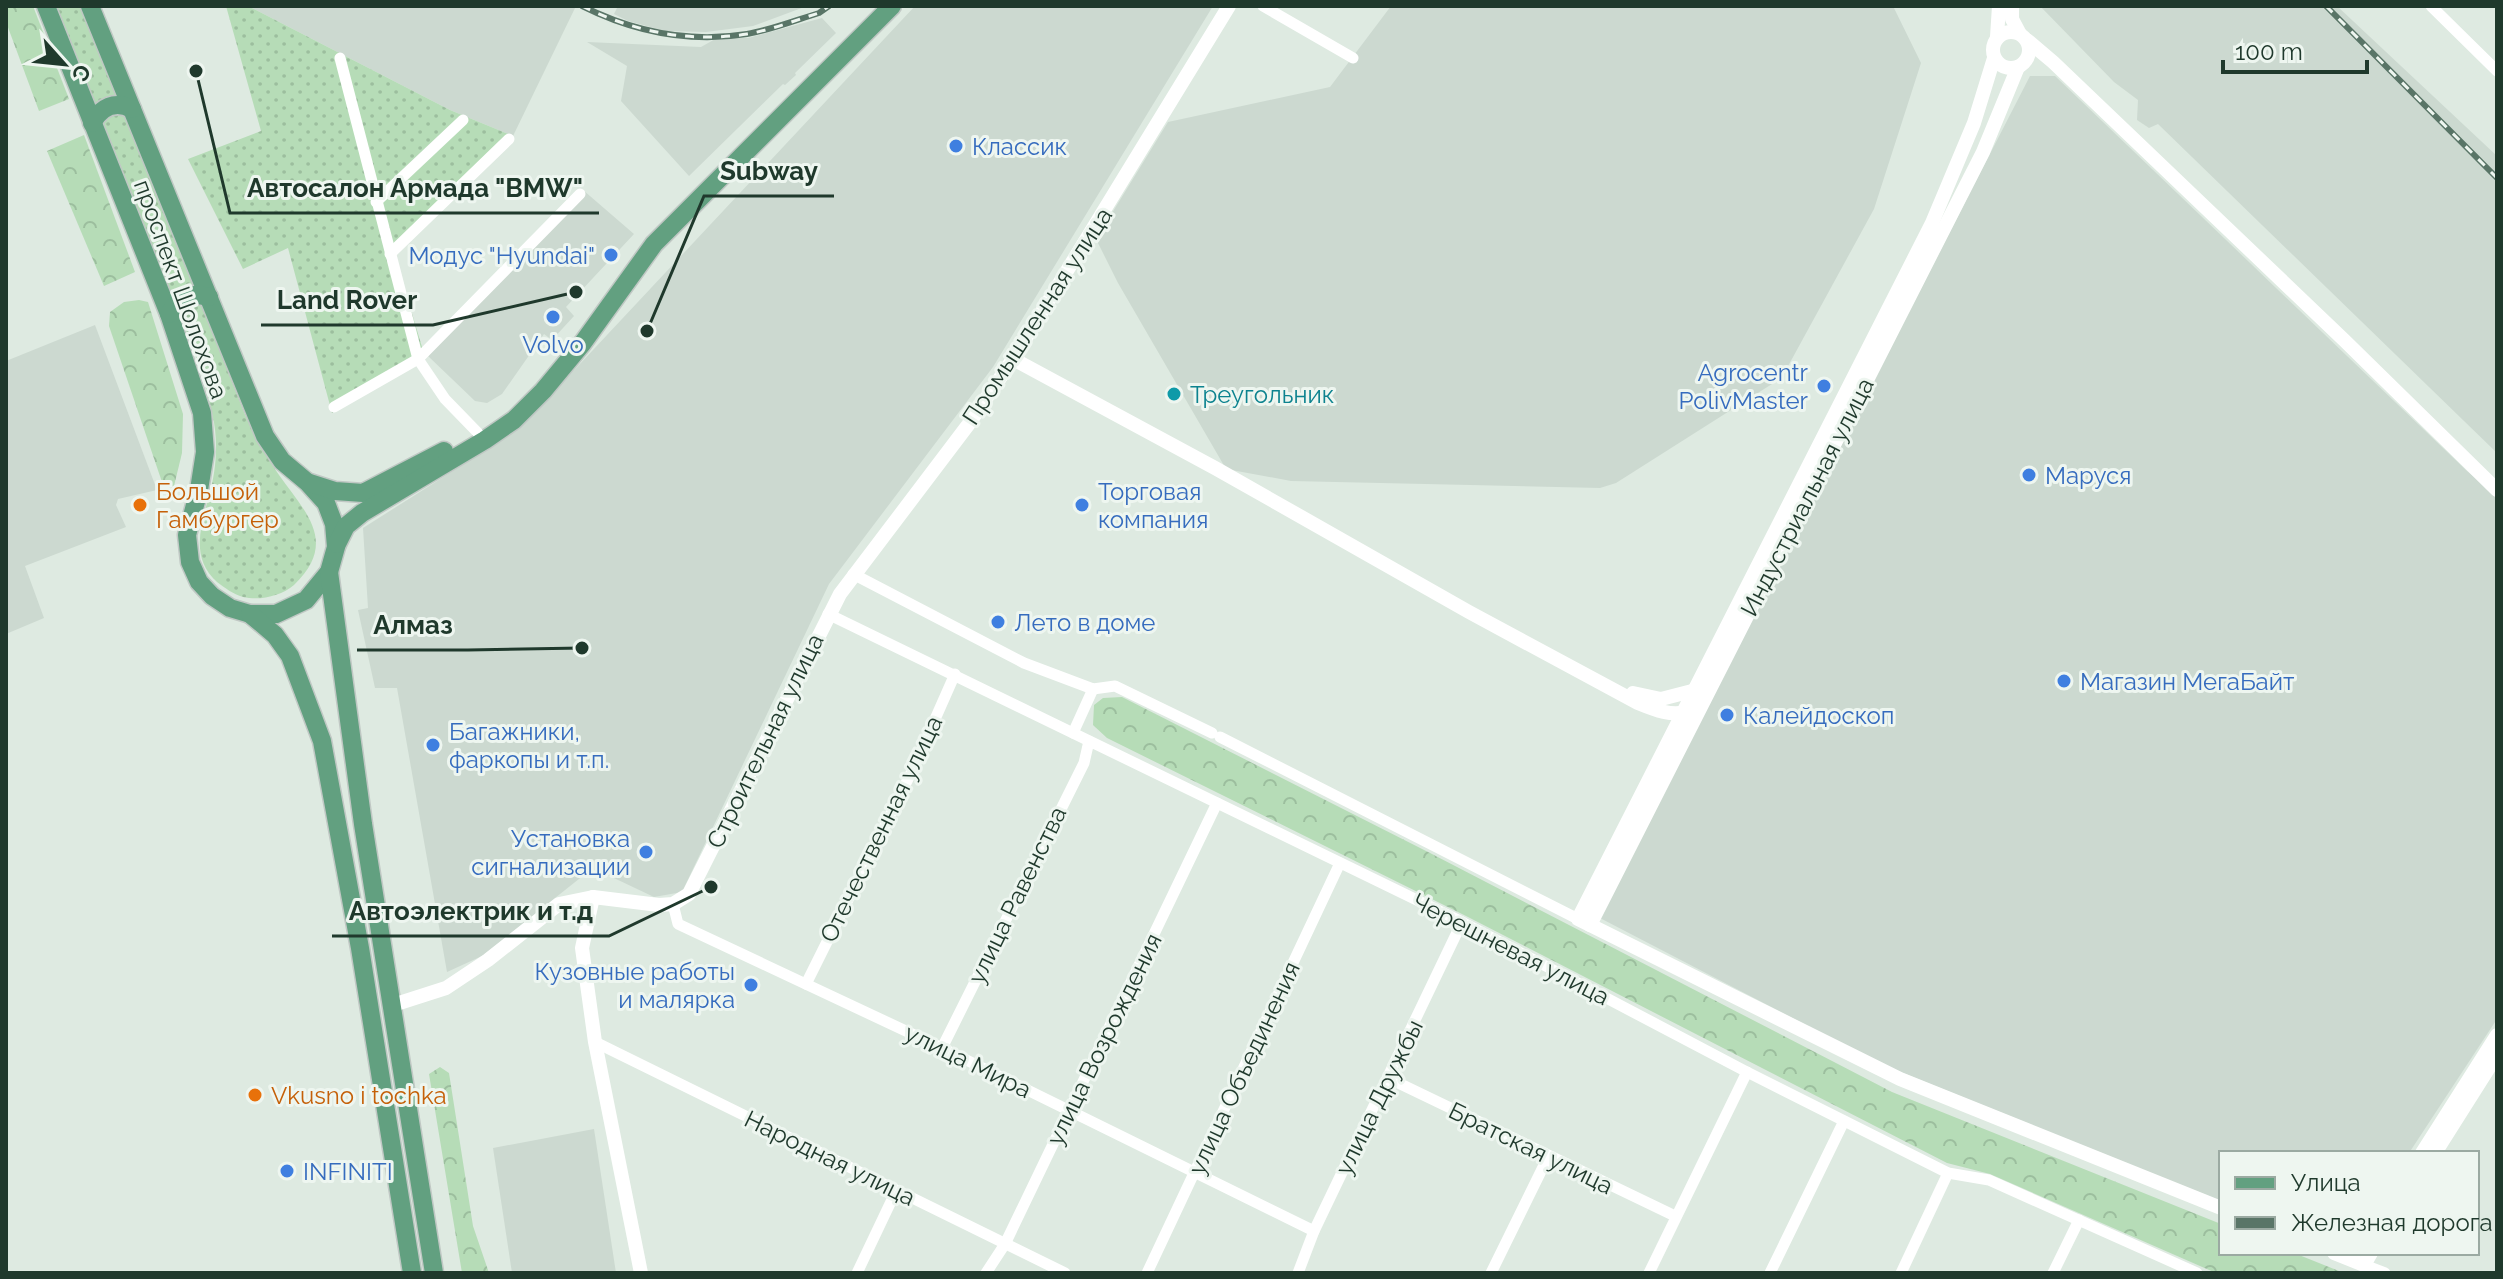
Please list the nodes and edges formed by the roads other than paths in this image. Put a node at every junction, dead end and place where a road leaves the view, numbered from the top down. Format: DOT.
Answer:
graph roads {
  1 [pos="46,6"];
  2 [pos="90,6"];
  3 [pos="892,6"];
  4 [pos="1229,6"];
  5 [pos="1263,6"];
  6 [pos="1999,6"];
  7 [pos="2012,6"];
  8 [pos="2431,6"];
  9 [pos="1997,37"];
  10 [pos="2023,37"];
  11 [pos="340,58"];
  12 [pos="1353,58"];
  13 [pos="1994,58"];
  14 [pos="2021,65"];
  15 [pos="2497,71"];
  16 [pos="2066,76"];
  17 [pos="132,109"];
  18 [pos="463,120"];
  19 [pos="92,123"];
  20 [pos="509,139"];
  21 [pos="580,194"];
  22 [pos="376,202"];
  23 [pos="390,254"];
  24 [pos="1906,289"];
  25 [pos="209,297"];
  26 [pos="169,314"];
  27 [pos="418,359"];
  28 [pos="1013,359"];
  29 [pos="543,391"];
  30 [pos="334,407"];
  31 [pos="478,433"];
  32 [pos="307,482"];
  33 [pos="2497,490"];
  34 [pos="336,547"];
  35 [pos="329,572"];
  36 [pos="853,574"];
  37 [pos="250,614"];
  38 [pos="828,614"];
  39 [pos="955,674"];
  40 [pos="1587,676"];
  41 [pos="1093,689"];
  42 [pos="1699,697"];
  43 [pos="1684,713"];
  44 [pos="1073,733"];
  45 [pos="1089,741"];
  46 [pos="1217,803"];
  47 [pos="1340,863"];
  48 [pos="593,897"];
  49 [pos="673,904"];
  50 [pos="1462,922"];
  51 [pos="1584,922"];
  52 [pos="806,984"];
  53 [pos="393,1005"];
  54 [pos="2497,1035"];
  55 [pos="595,1042"];
  56 [pos="942,1048"];
  57 [pos="2497,1055"];
  58 [pos="1747,1072"];
  59 [pos="1388,1078"];
  60 [pos="1071,1110"];
  61 [pos="1844,1121"];
  62 [pos="2423,1151"];
  63 [pos="2436,1151"];
  64 [pos="1548,1157"];
  65 [pos="1194,1171"];
  66 [pos="1948,1173"];
  67 [pos="896,1191"];
  68 [pos="2219,1207"];
  69 [pos="1675,1216"];
  70 [pos="2079,1220"];
  71 [pos="1314,1231"];
  72 [pos="1005,1244"];
  73 [pos="2361,1258"];
  74 [pos="412,1273"];
  75 [pos="434,1273"];
  76 [pos="641,1273"];
  77 [pos="857,1273"];
  78 [pos="986,1273"];
  79 [pos="1065,1273"];
  80 [pos="1147,1273"];
  81 [pos="1298,1273"];
  82 [pos="1491,1273"];
  83 [pos="1649,1273"];
  84 [pos="1770,1273"];
  85 [pos="1901,1273"];
  86 [pos="2053,1273"];
  87 [pos="2197,1273"];
  88 [pos="2385,1273"];
  1 -- 19 [label="main road, проспект Шолохова"];
  2 -- 17 [label="main road, проспект Шолохова"];
  3 -- 29 [label="main road"];
  4 -- 28 [label="street, Промышленная улица"];
  5 -- 12 [label="street"];
  6 -- 9 [label="street"];
  7 -- 10 [label="street"];
  8 -- 15 [label="street"];
  9 -- 10 [label="street"];
  9 -- 13 [label="street"];
  10 -- 14 [label="street"];
  10 -- 16 [label="street"];
  11 -- 22 [label="street"];
  13 -- 14 [label="street"];
  13 -- 24 [label="street, Индустриальная улица"];
  14 -- 16 [label="street"];
  14 -- 24 [label="street, Индустриальная улица"];
  16 -- 33 [label="street"];
  17 -- 19 [label="main road"];
  17 -- 25 [label="main road, проспект Шолохова"];
  18 -- 22 [label="street"];
  19 -- 26 [label="main road, проспект Шолохова"];
  20 -- 23 [label="street"];
  21 -- 27 [label="street"];
  22 -- 23 [label="street"];
  23 -- 27 [label="street"];
  24 -- 42 [label="street, Индустриальная улица"];
  25 -- 26 [label="main road"];
  25 -- 32 [label="main road, проспект Шолохова"];
  26 -- 37 [label="main road, проспект Шолохова"];
  27 -- 30 [label="street"];
  27 -- 31 [label="street"];
  28 -- 36 [label="street, Промышленная улица"];
  28 -- 40 [label="street"];
  29 -- 31 [label="main road"];
  29 -- 34 [label="main road"];
  31 -- 32 [label="main road"];
  32 -- 34 [label="main road, проспект Шолохова"];
  34 -- 35 [label="main road, проспект Шолохова"];
  35 -- 37 [label="main road, проспект Шолохова"];
  35 -- 53 [label="main road"];
  36 -- 38 [label="street, Промышленная улица"];
  36 -- 41 [label="street"];
  37 -- 74 [label="main road"];
  38 -- 39 [label="street, Черешневая улица"];
  38 -- 49 [label="street, Строительная улица"];
  39 -- 44 [label="street, Черешневая улица"];
  39 -- 52 [label="street, Отечественная улица"];
  40 -- 42 [label="street"];
  40 -- 43 [label="street"];
  41 -- 44 [label="street"];
  41 -- 51 [label="street"];
  42 -- 43 [label="street"];
  42 -- 51 [label="street, Индустриальная улица"];
  43 -- 51 [label="street"];
  44 -- 45 [label="street, Черешневая улица"];
  45 -- 46 [label="street, Черешневая улица"];
  45 -- 56 [label="street, улица Равенства"];
  46 -- 47 [label="street, Черешневая улица"];
  46 -- 60 [label="street, улица Возрождения"];
  47 -- 50 [label="street, Черешневая улица"];
  47 -- 65 [label="street, улица Объединения"];
  48 -- 49 [label="street"];
  48 -- 53 [label="street"];
  48 -- 55 [label="street"];
  49 -- 52 [label="street, улица Мира"];
  50 -- 58 [label="street, Черешневая улица"];
  50 -- 59 [label="street, улица Дружбы"];
  51 -- 68 [label="street"];
  52 -- 56 [label="street, улица Мира"];
  53 -- 75 [label="main road"];
  54 -- 62 [label="street"];
  55 -- 67 [label="street, Народная улица"];
  55 -- 76 [label="street"];
  56 -- 60 [label="street, улица Мира"];
  57 -- 63 [label="street"];
  58 -- 61 [label="street, Черешневая улица"];
  58 -- 69 [label="street"];
  59 -- 64 [label="street, Братская улица"];
  59 -- 71 [label="street, улица Дружбы"];
  60 -- 65 [label="street, улица Мира"];
  60 -- 72 [label="street, улица Возрождения"];
  61 -- 66 [label="street, Черешневая улица"];
  61 -- 84 [label="street"];
  64 -- 69 [label="street, Братская улица"];
  64 -- 82 [label="street"];
  65 -- 71 [label="street, улица Мира"];
  65 -- 80 [label="street, улица Объединения"];
  66 -- 70 [label="street, Черешневая улица"];
  66 -- 85 [label="street"];
  67 -- 72 [label="street, Народная улица"];
  67 -- 77 [label="street"];
  69 -- 83 [label="street"];
  70 -- 86 [label="street"];
  70 -- 87 [label="street, Черешневая улица"];
  71 -- 81 [label="street, улица Дружбы"];
  72 -- 78 [label="street, улица Возрождения"];
  72 -- 79 [label="street, Народная улица"];
  73 -- 88 [label="street"];
}
